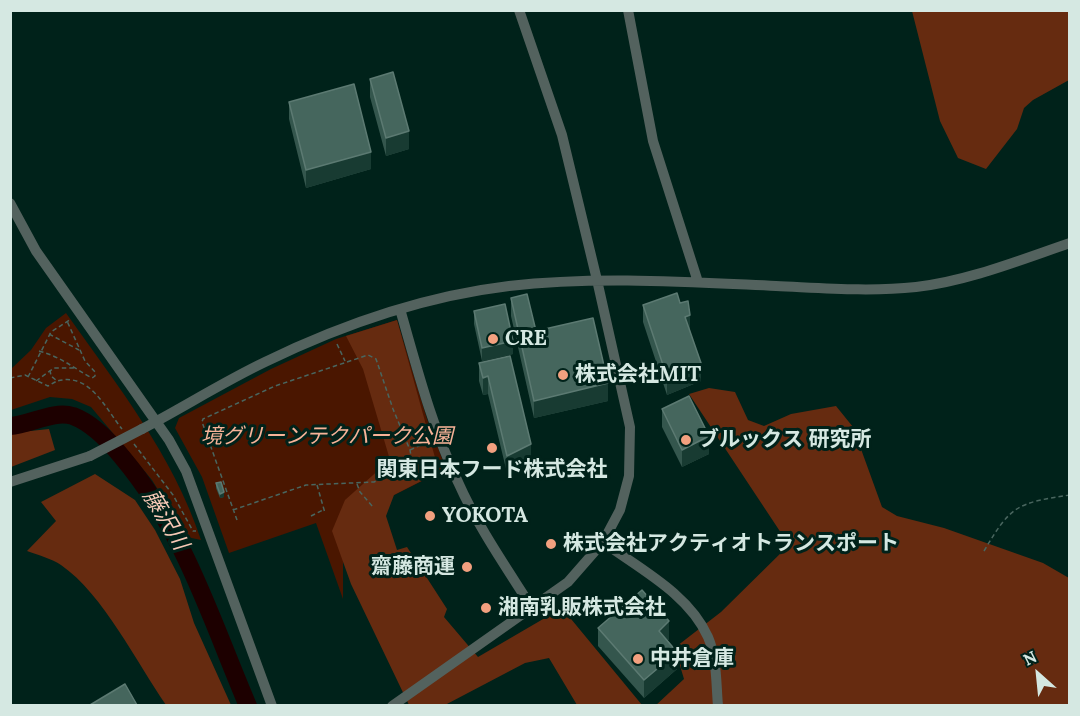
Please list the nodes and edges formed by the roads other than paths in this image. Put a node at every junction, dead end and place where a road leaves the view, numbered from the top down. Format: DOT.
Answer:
graph roads {
  1 [pos="519,10"];
  2 [pos="628,10"];
  3 [pos="10,203"];
  4 [pos="1070,243"];
  5 [pos="597,280"];
  6 [pos="698,282"];
  7 [pos="400,309"];
  8 [pos="155,422"];
  9 [pos="10,482"];
  10 [pos="603,542"];
  11 [pos="532,608"];
  12 [pos="272,705"];
  13 [pos="392,705"];
  14 [pos="718,705"];
  1 -- 5 [label="street"];
  2 -- 6 [label="street"];
  3 -- 8 [label="street"];
  4 -- 6 [label="street"];
  5 -- 6 [label="street"];
  5 -- 7 [label="street"];
  5 -- 10 [label="street"];
  7 -- 8 [label="street"];
  7 -- 11 [label="street"];
  8 -- 9 [label="street, bridge"];
  8 -- 12 [label="street"];
  10 -- 11 [label="street"];
  10 -- 14 [label="street"];
  11 -- 13 [label="street"];
}
